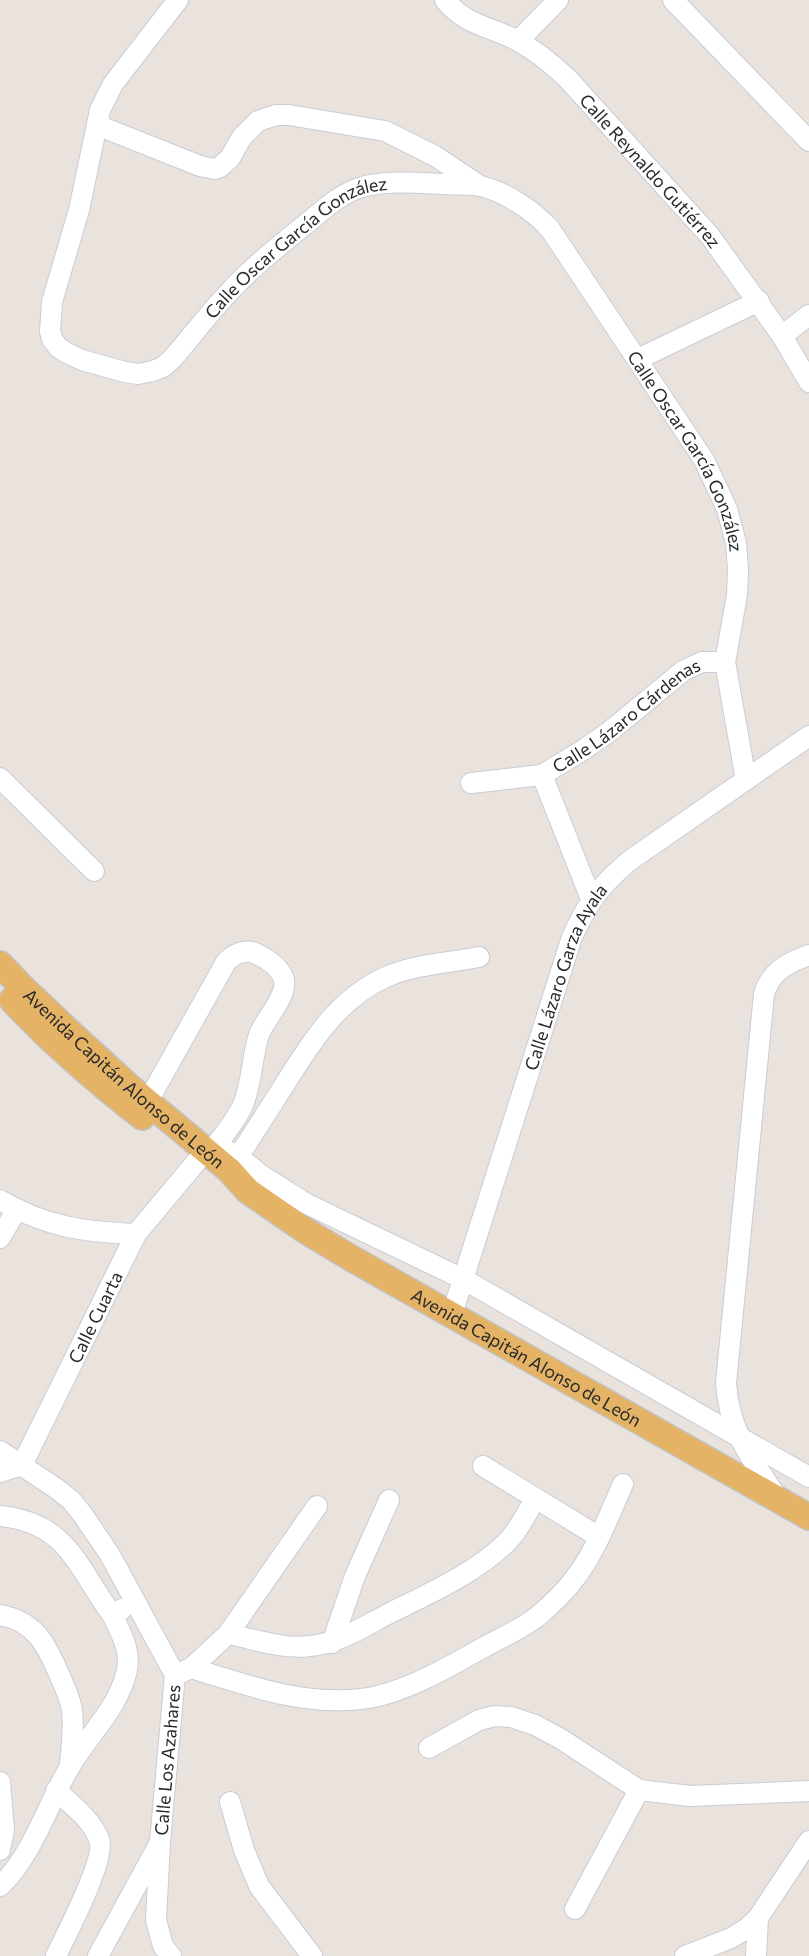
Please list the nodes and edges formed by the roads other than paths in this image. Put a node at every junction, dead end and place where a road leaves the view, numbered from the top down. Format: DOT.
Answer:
graph roads {
  1 [pos="178,0"];
  2 [pos="558,0"];
  3 [pos="673,0"];
  4 [pos="448,3"];
  5 [pos="518,41"];
  6 [pos="97,125"];
  7 [pos="809,140"];
  8 [pos="480,186"];
  9 [pos="759,301"];
  10 [pos="809,315"];
  11 [pos="782,336"];
  12 [pos="638,359"];
  13 [pos="809,382"];
  14 [pos="725,662"];
  15 [pos="809,736"];
  16 [pos="542,775"];
  17 [pos="0,778"];
  18 [pos="746,780"];
  19 [pos="472,783"];
  20 [pos="94,871"];
  21 [pos="591,899"];
  22 [pos="809,955"];
  23 [pos="479,957"];
  24 [pos="0,964"];
  25 [pos="0,986"];
  26 [pos="9,1002"];
  27 [pos="144,1108"];
  28 [pos="206,1153"];
  29 [pos="230,1168"];
  30 [pos="8,1204"];
  31 [pos="136,1234"];
  32 [pos="0,1238"];
  33 [pos="463,1279"];
  34 [pos="452,1314"];
  35 [pos="738,1437"];
  36 [pos="0,1451"];
  37 [pos="22,1465"];
  38 [pos="483,1466"];
  39 [pos="0,1472"];
  40 [pos="809,1477"];
  41 [pos="623,1484"];
  42 [pos="778,1499"];
  43 [pos="389,1500"];
  44 [pos="535,1500"];
  45 [pos="317,1506"];
  46 [pos="0,1516"];
  47 [pos="809,1517"];
  48 [pos="599,1537"];
  49 [pos="134,1601"];
  50 [pos="0,1615"];
  51 [pos="113,1616"];
  52 [pos="228,1634"];
  53 [pos="332,1643"];
  54 [pos="183,1672"];
  55 [pos="429,1748"];
  56 [pos="70,1766"];
  57 [pos="0,1782"];
  58 [pos="56,1790"];
  59 [pos="638,1790"];
  60 [pos="809,1791"];
  61 [pos="230,1802"];
  62 [pos="809,1841"];
  63 [pos="160,1842"];
  64 [pos="0,1850"];
  65 [pos="0,1886"];
  66 [pos="575,1910"];
  67 [pos="758,1918"];
  68 [pos="56,1956"];
  69 [pos="98,1956"];
  70 [pos="171,1956"];
  71 [pos="312,1956"];
  72 [pos="685,1956"];
  73 [pos="756,1956"];
  1 -- 6 [label="street"];
  2 -- 5 [label="street"];
  3 -- 7 [label="street"];
  4 -- 5 [label="street, Calle Reynaldo Gutiérrez"];
  5 -- 9 [label="street, Calle Reynaldo Gutiérrez"];
  6 -- 8 [label="street, Calle Oscar García González"];
  6 -- 8 [label="street, Calle Oscar García González"];
  8 -- 12 [label="street, Calle Oscar García González"];
  9 -- 11 [label="street, Calle Reynaldo Gutiérrez"];
  9 -- 12 [label="street"];
  10 -- 11 [label="street"];
  11 -- 13 [label="street, Calle Reynaldo Gutiérrez"];
  12 -- 14 [label="street, Calle Oscar García González"];
  14 -- 16 [label="street, Calle Lázaro Cárdenas"];
  14 -- 18 [label="street, Calle Oscar García González"];
  15 -- 18 [label="street, Calle Lázaro Garza Ayala"];
  16 -- 19 [label="street"];
  16 -- 21 [label="street, Calle Lázaro Cárdenas"];
  17 -- 20 [label="street"];
  18 -- 21 [label="street, Calle Lázaro Garza Ayala"];
  21 -- 33 [label="street, Calle Lázaro Garza Ayala"];
  22 -- 35 [label="street"];
  23 -- 29 [label="street"];
  24 -- 27 [label="main road, Avenida Capitán Alonso de León"];
  25 -- 26 [label="main road, Avenida Capitán Alonso de León"];
  26 -- 27 [label="main road, Avenida Capitán Alonso de León"];
  27 -- 28 [label="main road, Avenida Capitán Alonso de León"];
  27 -- 28 [label="street, Calle Cuarta"];
  28 -- 29 [label="main road, Avenida Capitán Alonso de León"];
  28 -- 31 [label="street, Calle Cuarta"];
  29 -- 33 [label="street"];
  29 -- 34 [label="main road, Avenida Capitán Alonso de León"];
  30 -- 31 [label="street"];
  30 -- 32 [label="street"];
  31 -- 37 [label="street, Calle Cuarta"];
  33 -- 34 [label="street, Calle Lázaro Garza Ayala"];
  33 -- 35 [label="street"];
  34 -- 42 [label="main road, Avenida Capitán Alonso de León"];
  35 -- 40 [label="street"];
  35 -- 42 [label="street"];
  36 -- 37 [label="street, Calle Los Azahares"];
  37 -- 39 [label="street"];
  37 -- 49 [label="street, Calle Los Azahares"];
  38 -- 44 [label="street"];
  41 -- 48 [label="street"];
  42 -- 47 [label="main road, Avenida Capitán Alonso de León"];
  43 -- 53 [label="street"];
  44 -- 48 [label="street"];
  44 -- 53 [label="street"];
  45 -- 52 [label="street"];
  46 -- 51 [label="street"];
  48 -- 54 [label="street"];
  49 -- 51 [label="street"];
  49 -- 54 [label="street, Calle Los Azahares"];
  50 -- 56 [label="street"];
  51 -- 56 [label="street"];
  52 -- 53 [label="street"];
  52 -- 54 [label="street"];
  54 -- 63 [label="street, Calle Los Azahares"];
  55 -- 59 [label="street"];
  56 -- 58 [label="street"];
  57 -- 64 [label="street"];
  58 -- 65 [label="street"];
  58 -- 68 [label="street"];
  59 -- 60 [label="street"];
  59 -- 66 [label="street"];
  61 -- 71 [label="street"];
  62 -- 67 [label="street"];
  63 -- 69 [label="street"];
  63 -- 70 [label="street, Calle Los Azahares"];
  67 -- 72 [label="street"];
  67 -- 73 [label="street"];
}
